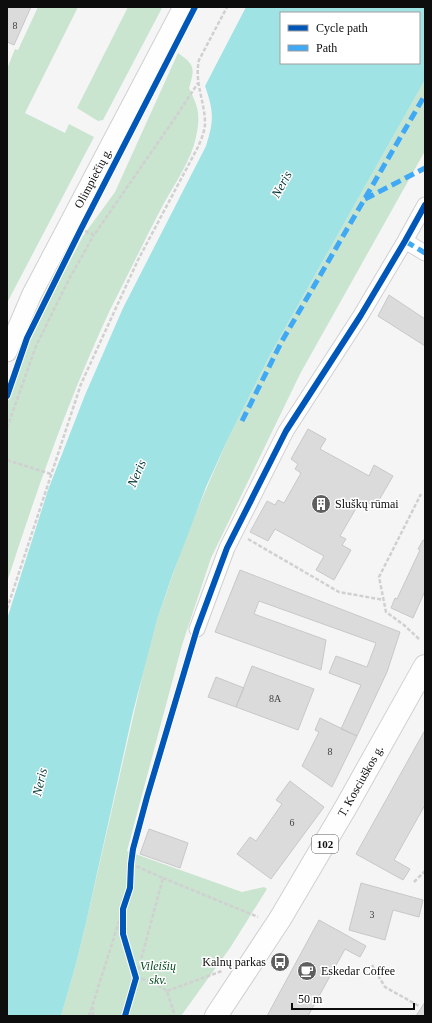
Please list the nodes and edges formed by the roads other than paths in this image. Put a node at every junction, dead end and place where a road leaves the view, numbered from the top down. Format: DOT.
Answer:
graph roads {
  1 [pos="183,7"];
  2 [pos="425,205"];
  3 [pos="405,242"];
  4 [pos="425,253"];
  5 [pos="7,352"];
  6 [pos="197,629"];
  7 [pos="425,666"];
  8 [pos="216,1016"];
  1 -- 5 [label="street, Olimpiečių g."];
  2 -- 3 [label="street"];
  3 -- 4 [label="street"];
  3 -- 6 [label="street"];
  7 -- 8 [label="main road, T. Kosciuškos g. / 102"];
}
